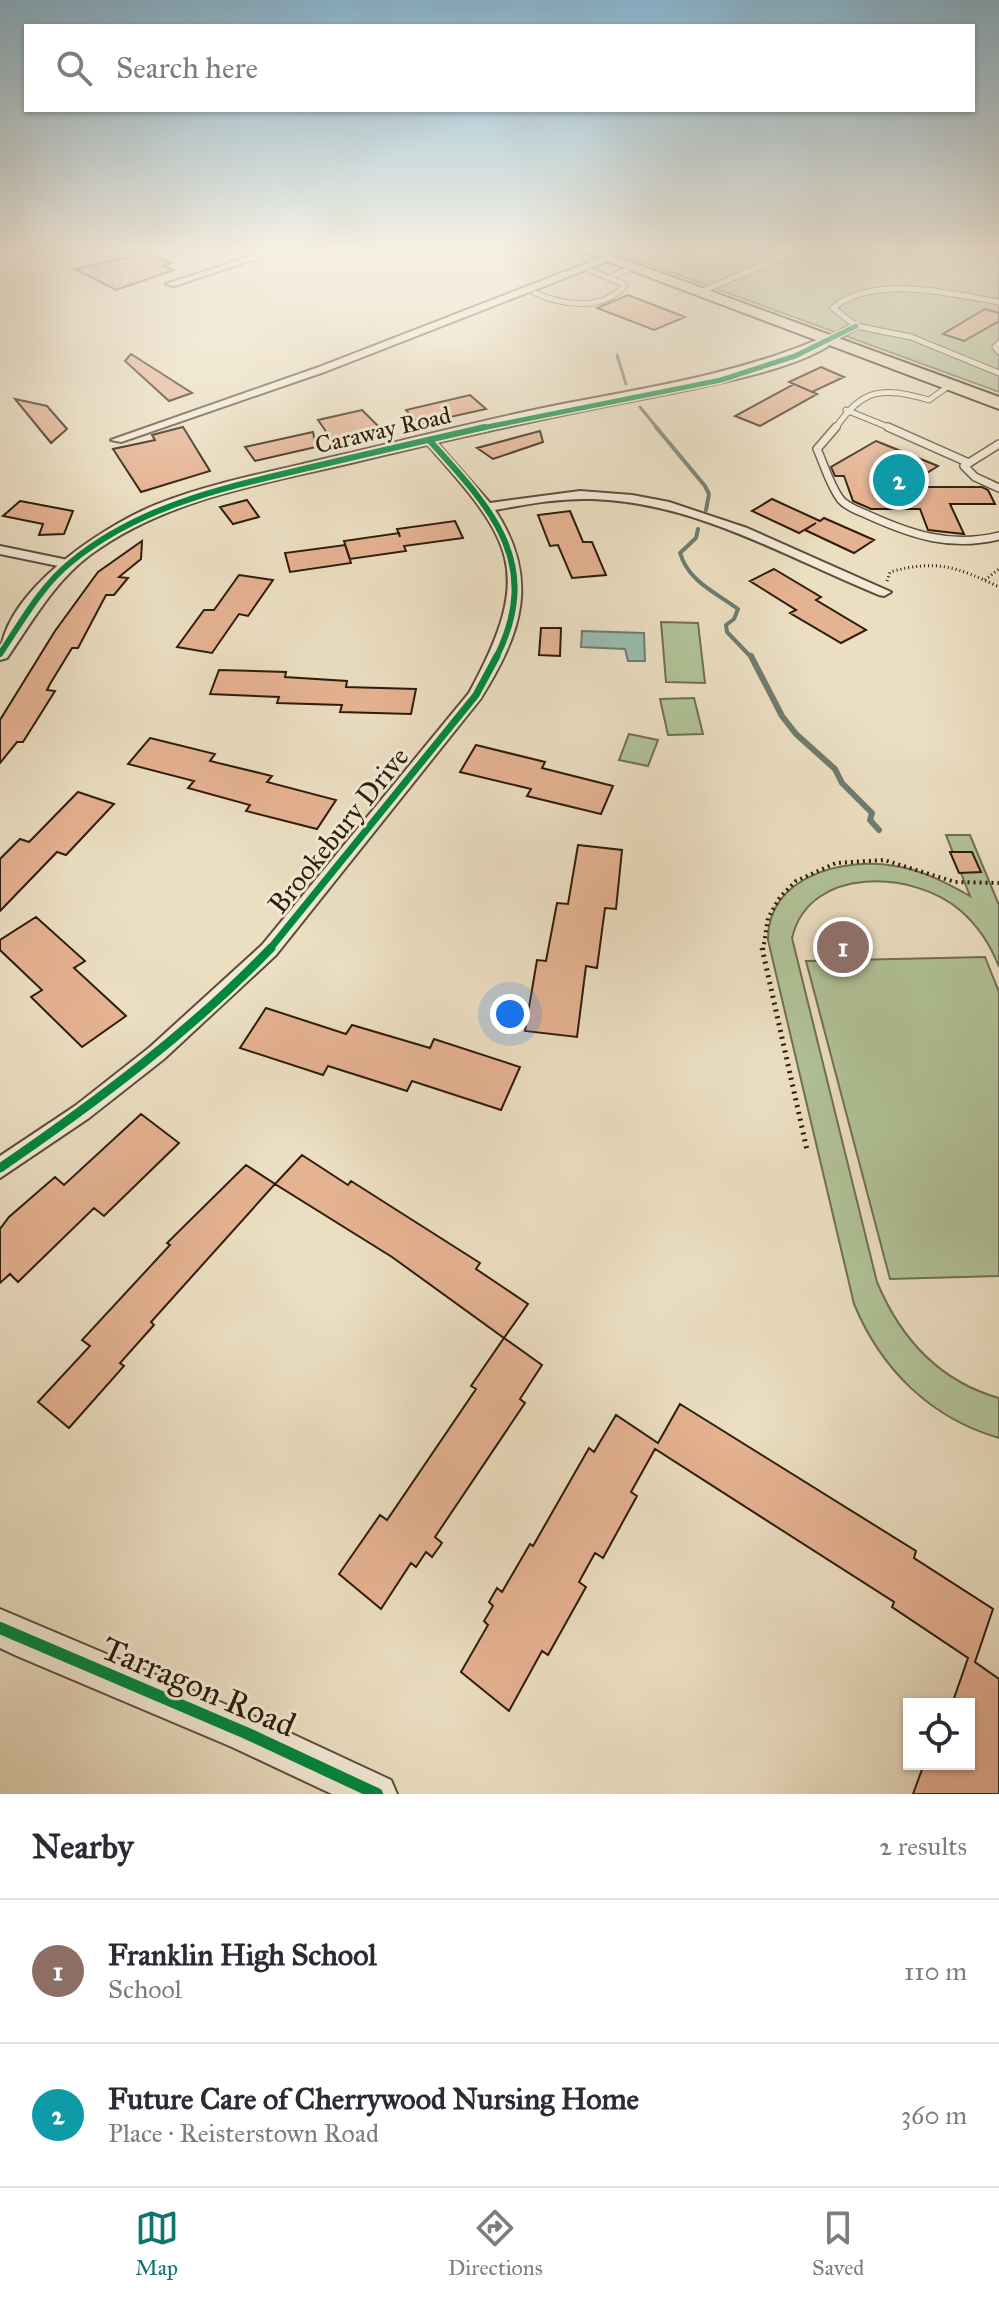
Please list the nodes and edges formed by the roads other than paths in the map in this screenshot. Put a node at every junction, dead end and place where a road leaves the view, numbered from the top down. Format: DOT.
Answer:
graph roads {
  1 [pos="419,332"];
  2 [pos="807,332"];
  3 [pos="845,332"];
  4 [pos="885,332"];
  5 [pos="829,340"];
  6 [pos="999,343"];
  7 [pos="999,352"];
  8 [pos="998,372"];
  9 [pos="950,385"];
  10 [pos="999,403"];
  11 [pos="846,410"];
  12 [pos="117,440"];
  13 [pos="429,440"];
  14 [pos="999,444"];
  15 [pos="969,463"];
  16 [pos="999,488"];
  17 [pos="489,507"];
  18 [pos="999,536"];
  19 [pos="0,550"];
  20 [pos="68,564"];
  21 [pos="884,592"];
  22 [pos="0,654"];
  23 [pos="0,1168"];
  24 [pos="0,1628"];
  25 [pos="364,1791"];
  1 -- 12 [label="street"];
  2 -- 5 [label="main road"];
  3 -- 5 [label="street"];
  4 -- 8 [label="lane"];
  5 -- 9 [label="main road"];
  5 -- 13 [label="street, Caraway Road"];
  6 -- 7 [label="lane"];
  9 -- 10 [label="main road"];
  9 -- 11 [label="lane"];
  11 -- 15 [label="lane"];
  11 -- 18 [label="lane"];
  13 -- 17 [label="street, Brookebury Drive"];
  13 -- 20 [label="street, Caraway Road"];
  14 -- 15 [label="lane"];
  15 -- 16 [label="lane"];
  17 -- 21 [label="street"];
  17 -- 23 [label="street, Brookebury Drive"];
  19 -- 20 [label="street"];
  20 -- 22 [label="street, Caraway Road"];
  24 -- 25 [label="street, Tarragon Road"];
}
